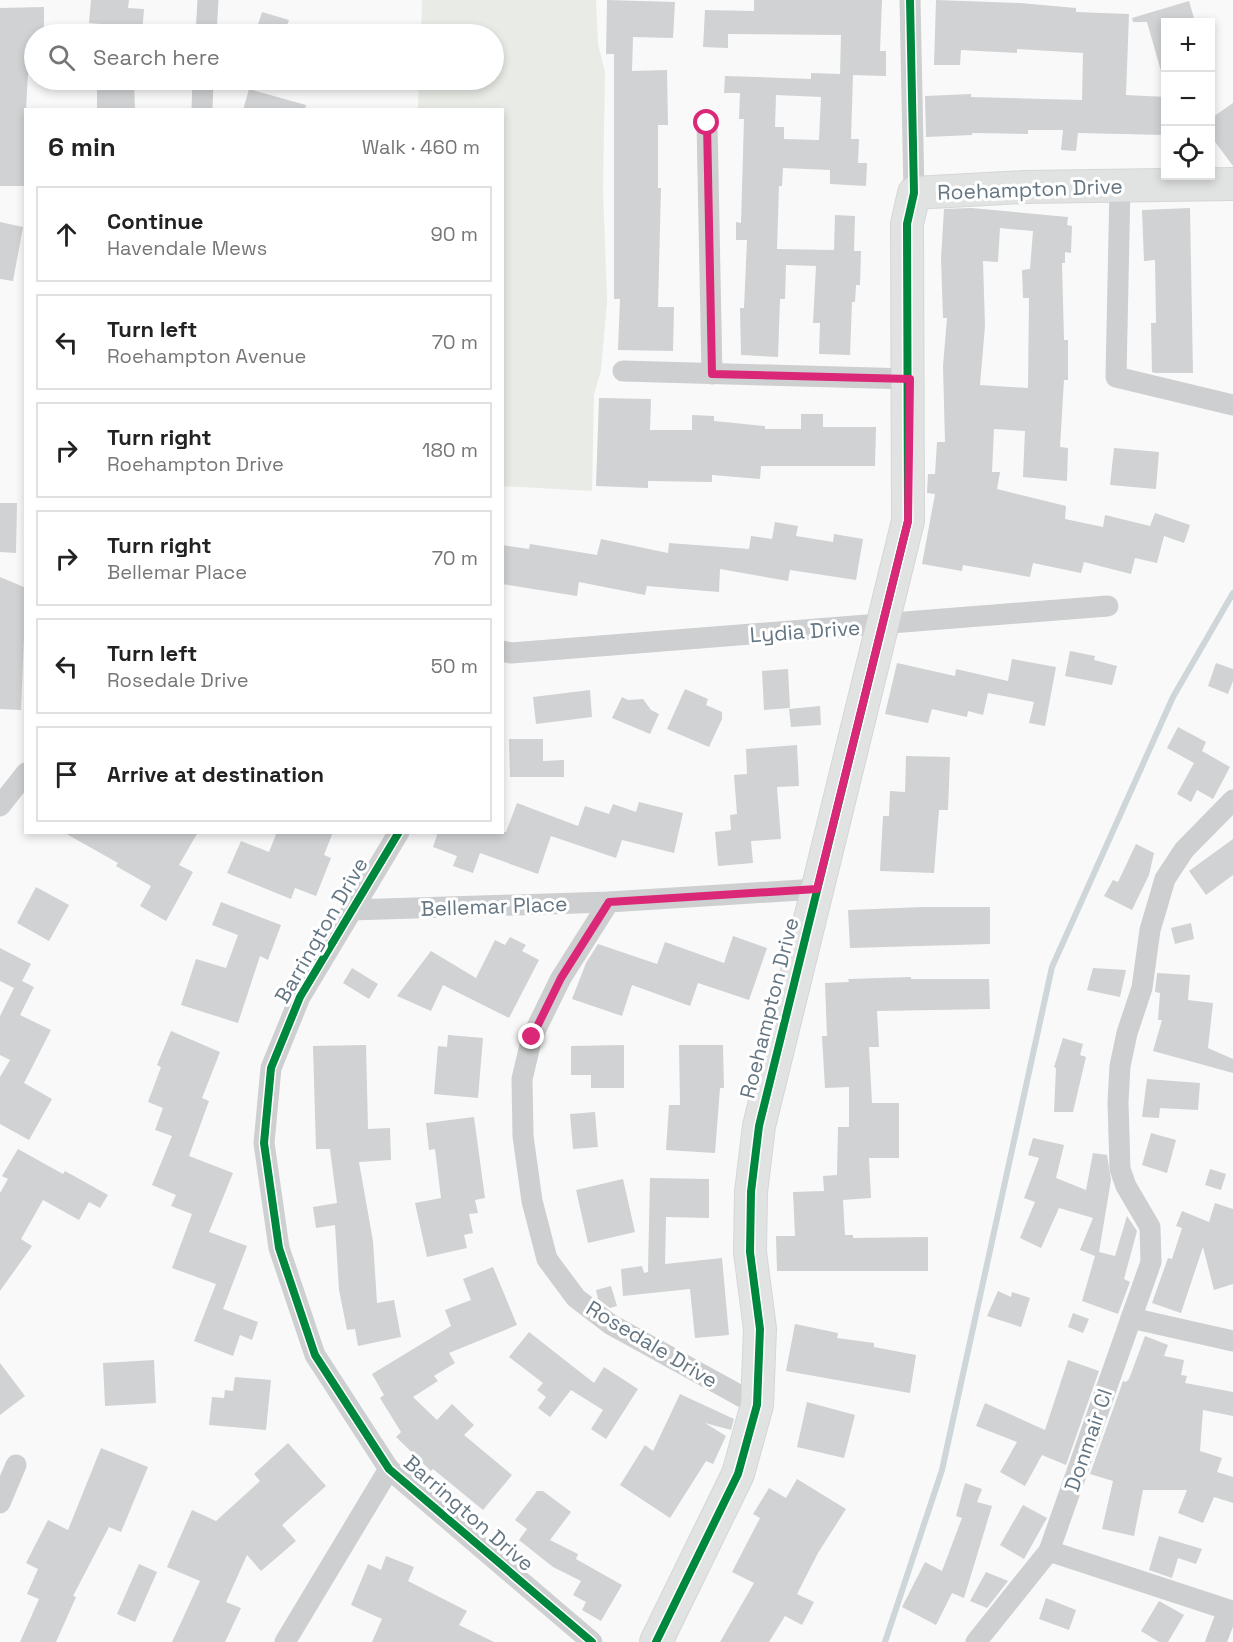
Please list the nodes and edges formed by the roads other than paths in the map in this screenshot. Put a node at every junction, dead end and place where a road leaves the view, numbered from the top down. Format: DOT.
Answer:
graph roads {
  1 [pos="208,0"];
  2 [pos="910,0"];
  3 [pos="207,24"];
  4 [pos="203,90"];
  5 [pos="202,108"];
  6 [pos="707,123"];
  7 [pos="1233,184"];
  8 [pos="1120,186"];
  9 [pos="914,193"];
  10 [pos="623,371"];
  11 [pos="712,374"];
  12 [pos="910,379"];
  13 [pos="1233,405"];
  14 [pos="1108,606"];
  15 [pos="883,626"];
  16 [pos="505,657"];
  17 [pos="24,776"];
  18 [pos="1233,800"];
  19 [pos="0,806"];
  20 [pos="398,834"];
  21 [pos="817,889"];
  22 [pos="609,902"];
  23 [pos="351,910"];
  24 [pos="1131,1318"];
  25 [pos="1233,1341"];
  26 [pos="757,1405"];
  27 [pos="16,1465"];
  28 [pos="389,1469"];
  29 [pos="0,1503"];
  30 [pos="1049,1551"];
  31 [pos="1233,1611"];
  32 [pos="285,1642"];
  33 [pos="592,1642"];
  34 [pos="656,1642"];
  35 [pos="976,1642"];
  36 [pos="1216,1642"];
  1 -- 3 [label="street"];
  2 -- 9 [label="street"];
  4 -- 5 [label="street"];
  6 -- 11 [label="street"];
  7 -- 8 [label="street, Roehampton Drive"];
  8 -- 9 [label="street, Roehampton Drive"];
  8 -- 13 [label="street"];
  9 -- 12 [label="street, Roehampton Drive"];
  10 -- 11 [label="street"];
  11 -- 12 [label="street"];
  12 -- 15 [label="street, Roehampton Drive"];
  14 -- 15 [label="street, Lydia Drive"];
  15 -- 16 [label="street, Lydia Drive"];
  15 -- 21 [label="street, Roehampton Drive"];
  17 -- 19 [label="street"];
  18 -- 24 [label="street, Donmair Cl"];
  20 -- 23 [label="street, Barrington Drive"];
  21 -- 22 [label="street, Bellemar Place"];
  21 -- 26 [label="street, Roehampton Drive"];
  22 -- 23 [label="street, Bellemar Place"];
  22 -- 26 [label="street, Rosedale Drive"];
  23 -- 28 [label="street, Barrington Drive"];
  24 -- 25 [label="street"];
  24 -- 30 [label="street, Donmair Cl"];
  26 -- 34 [label="street, Roehampton Drive"];
  27 -- 29 [label="street"];
  28 -- 32 [label="street"];
  28 -- 33 [label="street, Barrington Drive"];
  30 -- 31 [label="street"];
  30 -- 35 [label="street, Donmair Cl"];
  31 -- 36 [label="street"];
}
